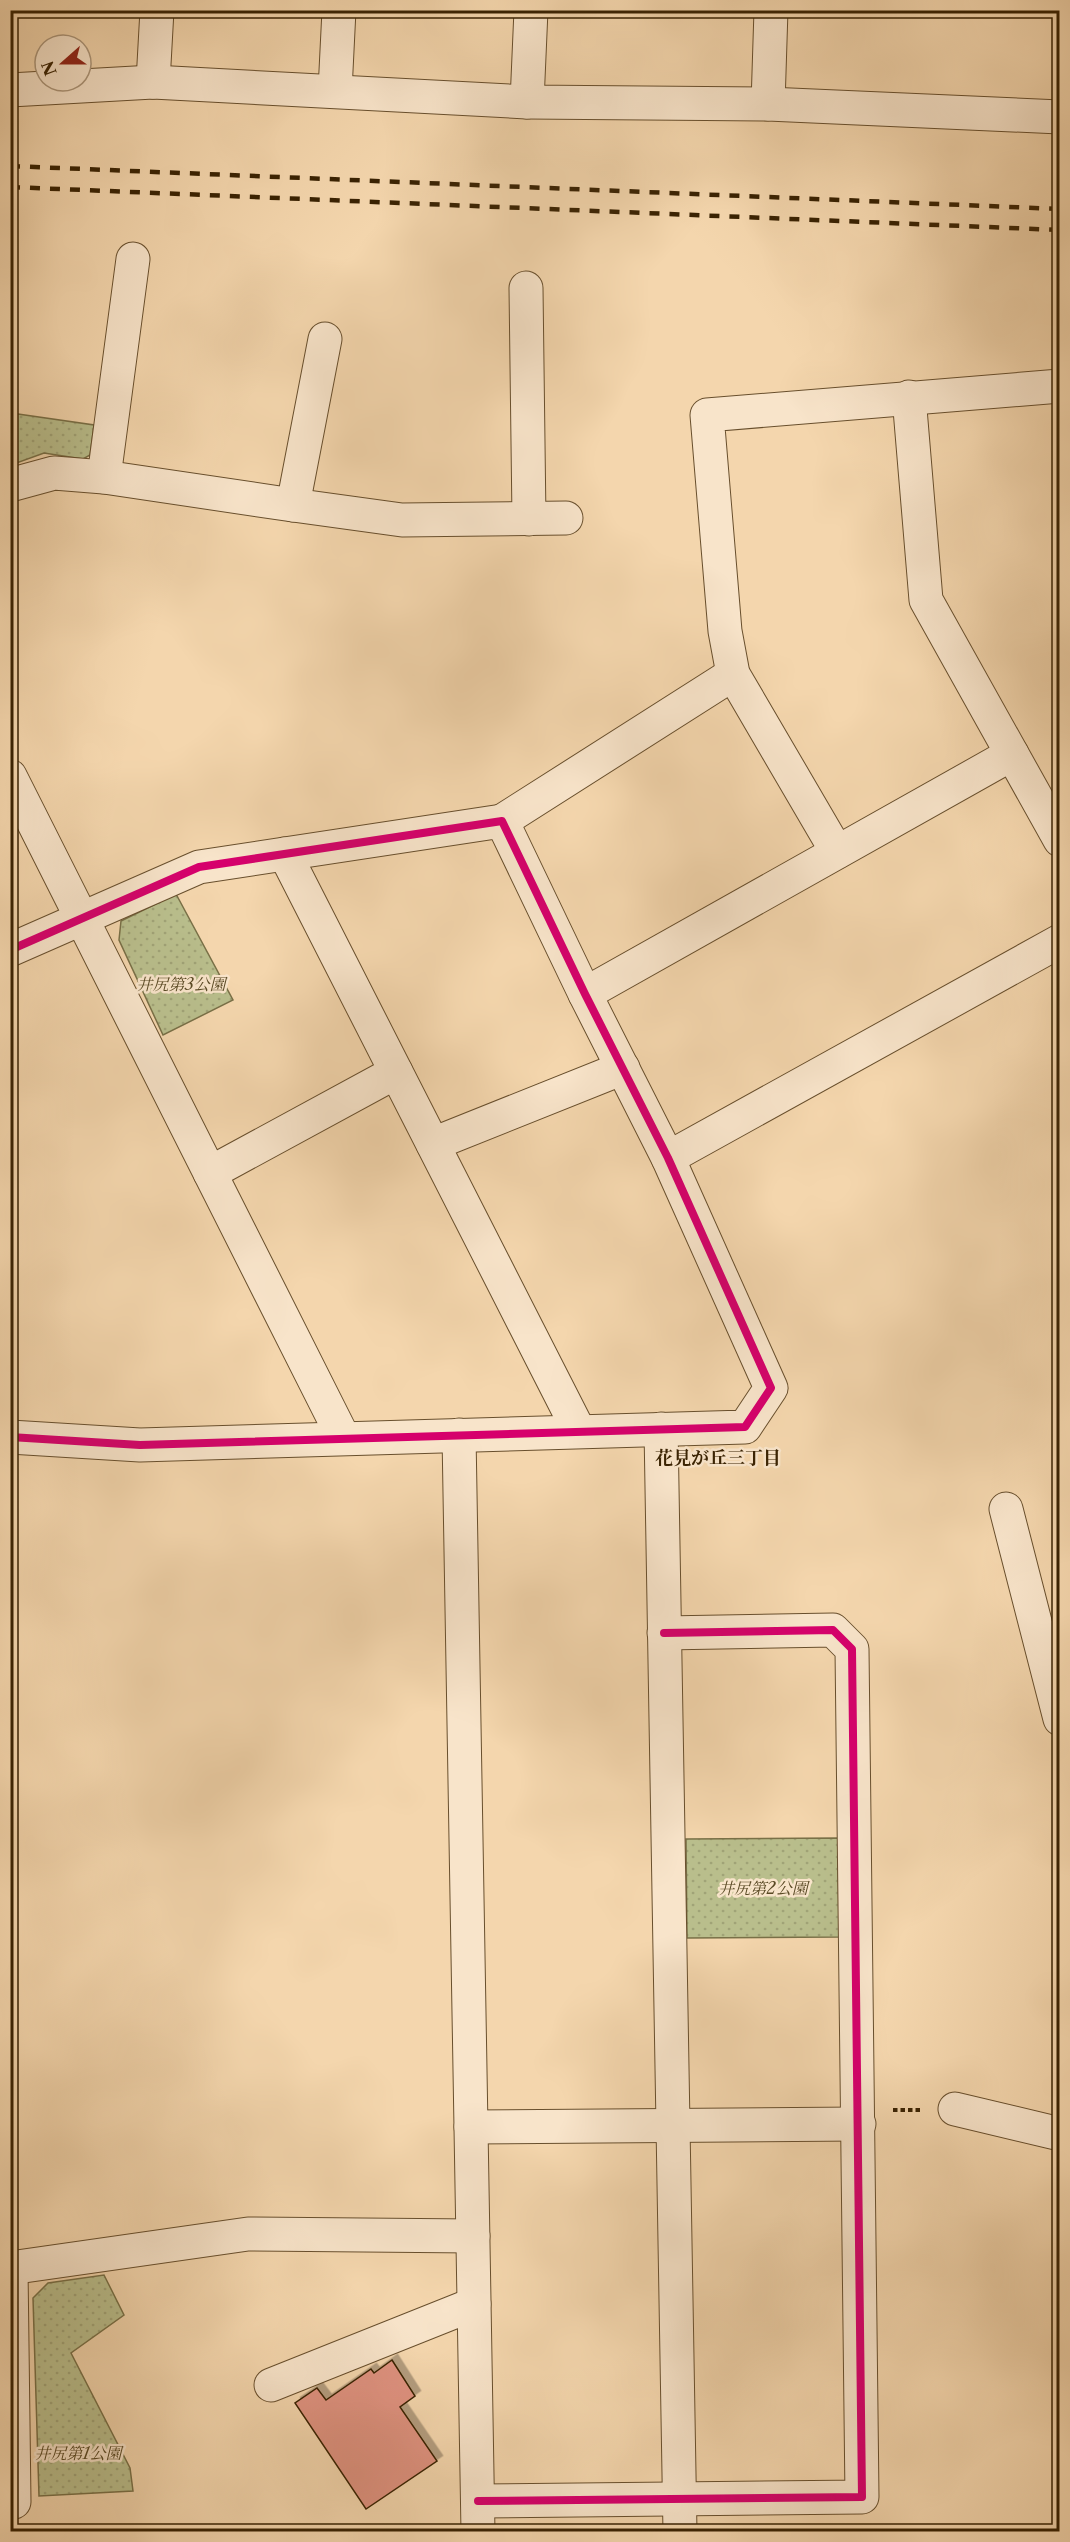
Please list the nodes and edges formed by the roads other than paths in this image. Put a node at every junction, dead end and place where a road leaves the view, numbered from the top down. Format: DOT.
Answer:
graph roads {
  1 [pos="157,10"];
  2 [pos="339,10"];
  3 [pos="531,10"];
  4 [pos="771,10"];
  5 [pos="153,82"];
  6 [pos="10,90"];
  7 [pos="335,91"];
  8 [pos="527,102"];
  9 [pos="768,104"];
  10 [pos="1059,117"];
  11 [pos="133,259"];
  12 [pos="525,288"];
  13 [pos="325,339"];
  14 [pos="1059,386"];
  15 [pos="909,398"];
  16 [pos="104,477"];
  17 [pos="10,485"];
  18 [pos="293,505"];
  19 [pos="566,518"];
  20 [pos="529,519"];
  21 [pos="733,675"];
  22 [pos="1012,754"];
  23 [pos="10,776"];
  24 [pos="502,821"];
  25 [pos="1059,840"];
  26 [pos="837,852"];
  27 [pos="285,854"];
  28 [pos="83,918"];
  29 [pos="1059,941"];
  30 [pos="10,950"];
  31 [pos="585,994"];
  32 [pos="622,1068"];
  33 [pos="396,1072"];
  34 [pos="433,1144"];
  35 [pos="668,1158"];
  36 [pos="210,1173"];
  37 [pos="661,1429"];
  38 [pos="579,1431"];
  39 [pos="459,1436"];
  40 [pos="10,1437"];
  41 [pos="343,1437"];
  42 [pos="1006,1509"];
  43 [pos="664,1633"];
  44 [pos="1059,1719"];
  45 [pos="956,2109"];
  46 [pos="859,2117"];
  47 [pos="673,2125"];
  48 [pos="471,2127"];
  49 [pos="1059,2134"];
  50 [pos="473,2236"];
  51 [pos="11,2268"];
  52 [pos="474,2304"];
  53 [pos="271,2385"];
  54 [pos="679,2498"];
  55 [pos="10,2502"];
  56 [pos="478,2516"];
  57 [pos="680,2532"];
  1 -- 5 [label="street"];
  2 -- 7 [label="street"];
  3 -- 8 [label="street"];
  4 -- 9 [label="street"];
  5 -- 6 [label="street"];
  5 -- 7 [label="street"];
  7 -- 8 [label="street"];
  8 -- 9 [label="street"];
  9 -- 10 [label="street"];
  11 -- 16 [label="street"];
  12 -- 20 [label="street"];
  13 -- 18 [label="street"];
  14 -- 15 [label="street"];
  15 -- 21 [label="street"];
  15 -- 22 [label="street"];
  16 -- 17 [label="street"];
  16 -- 18 [label="street"];
  18 -- 20 [label="street"];
  19 -- 20 [label="street"];
  21 -- 24 [label="street"];
  21 -- 26 [label="street"];
  22 -- 25 [label="street"];
  22 -- 26 [label="street"];
  23 -- 28 [label="street"];
  24 -- 27 [label="street"];
  24 -- 31 [label="street"];
  26 -- 31 [label="street"];
  27 -- 28 [label="street"];
  27 -- 33 [label="street"];
  28 -- 30 [label="street"];
  28 -- 36 [label="street"];
  29 -- 35 [label="street"];
  31 -- 32 [label="street"];
  32 -- 34 [label="street"];
  32 -- 35 [label="street"];
  33 -- 34 [label="street"];
  33 -- 36 [label="street"];
  34 -- 38 [label="street"];
  35 -- 37 [label="street"];
  36 -- 41 [label="street"];
  37 -- 38 [label="street"];
  37 -- 43 [label="street"];
  38 -- 39 [label="street"];
  39 -- 41 [label="street"];
  39 -- 48 [label="street"];
  40 -- 41 [label="street"];
  42 -- 44 [label="street"];
  43 -- 46 [label="street"];
  43 -- 47 [label="street"];
  45 -- 49 [label="street"];
  46 -- 47 [label="street"];
  46 -- 54 [label="street"];
  47 -- 48 [label="street"];
  47 -- 54 [label="street"];
  48 -- 50 [label="street"];
  50 -- 51 [label="street"];
  50 -- 52 [label="street"];
  51 -- 55 [label="street"];
  52 -- 53 [label="street"];
  52 -- 56 [label="street"];
  54 -- 56 [label="street"];
  54 -- 57 [label="street"];
}
